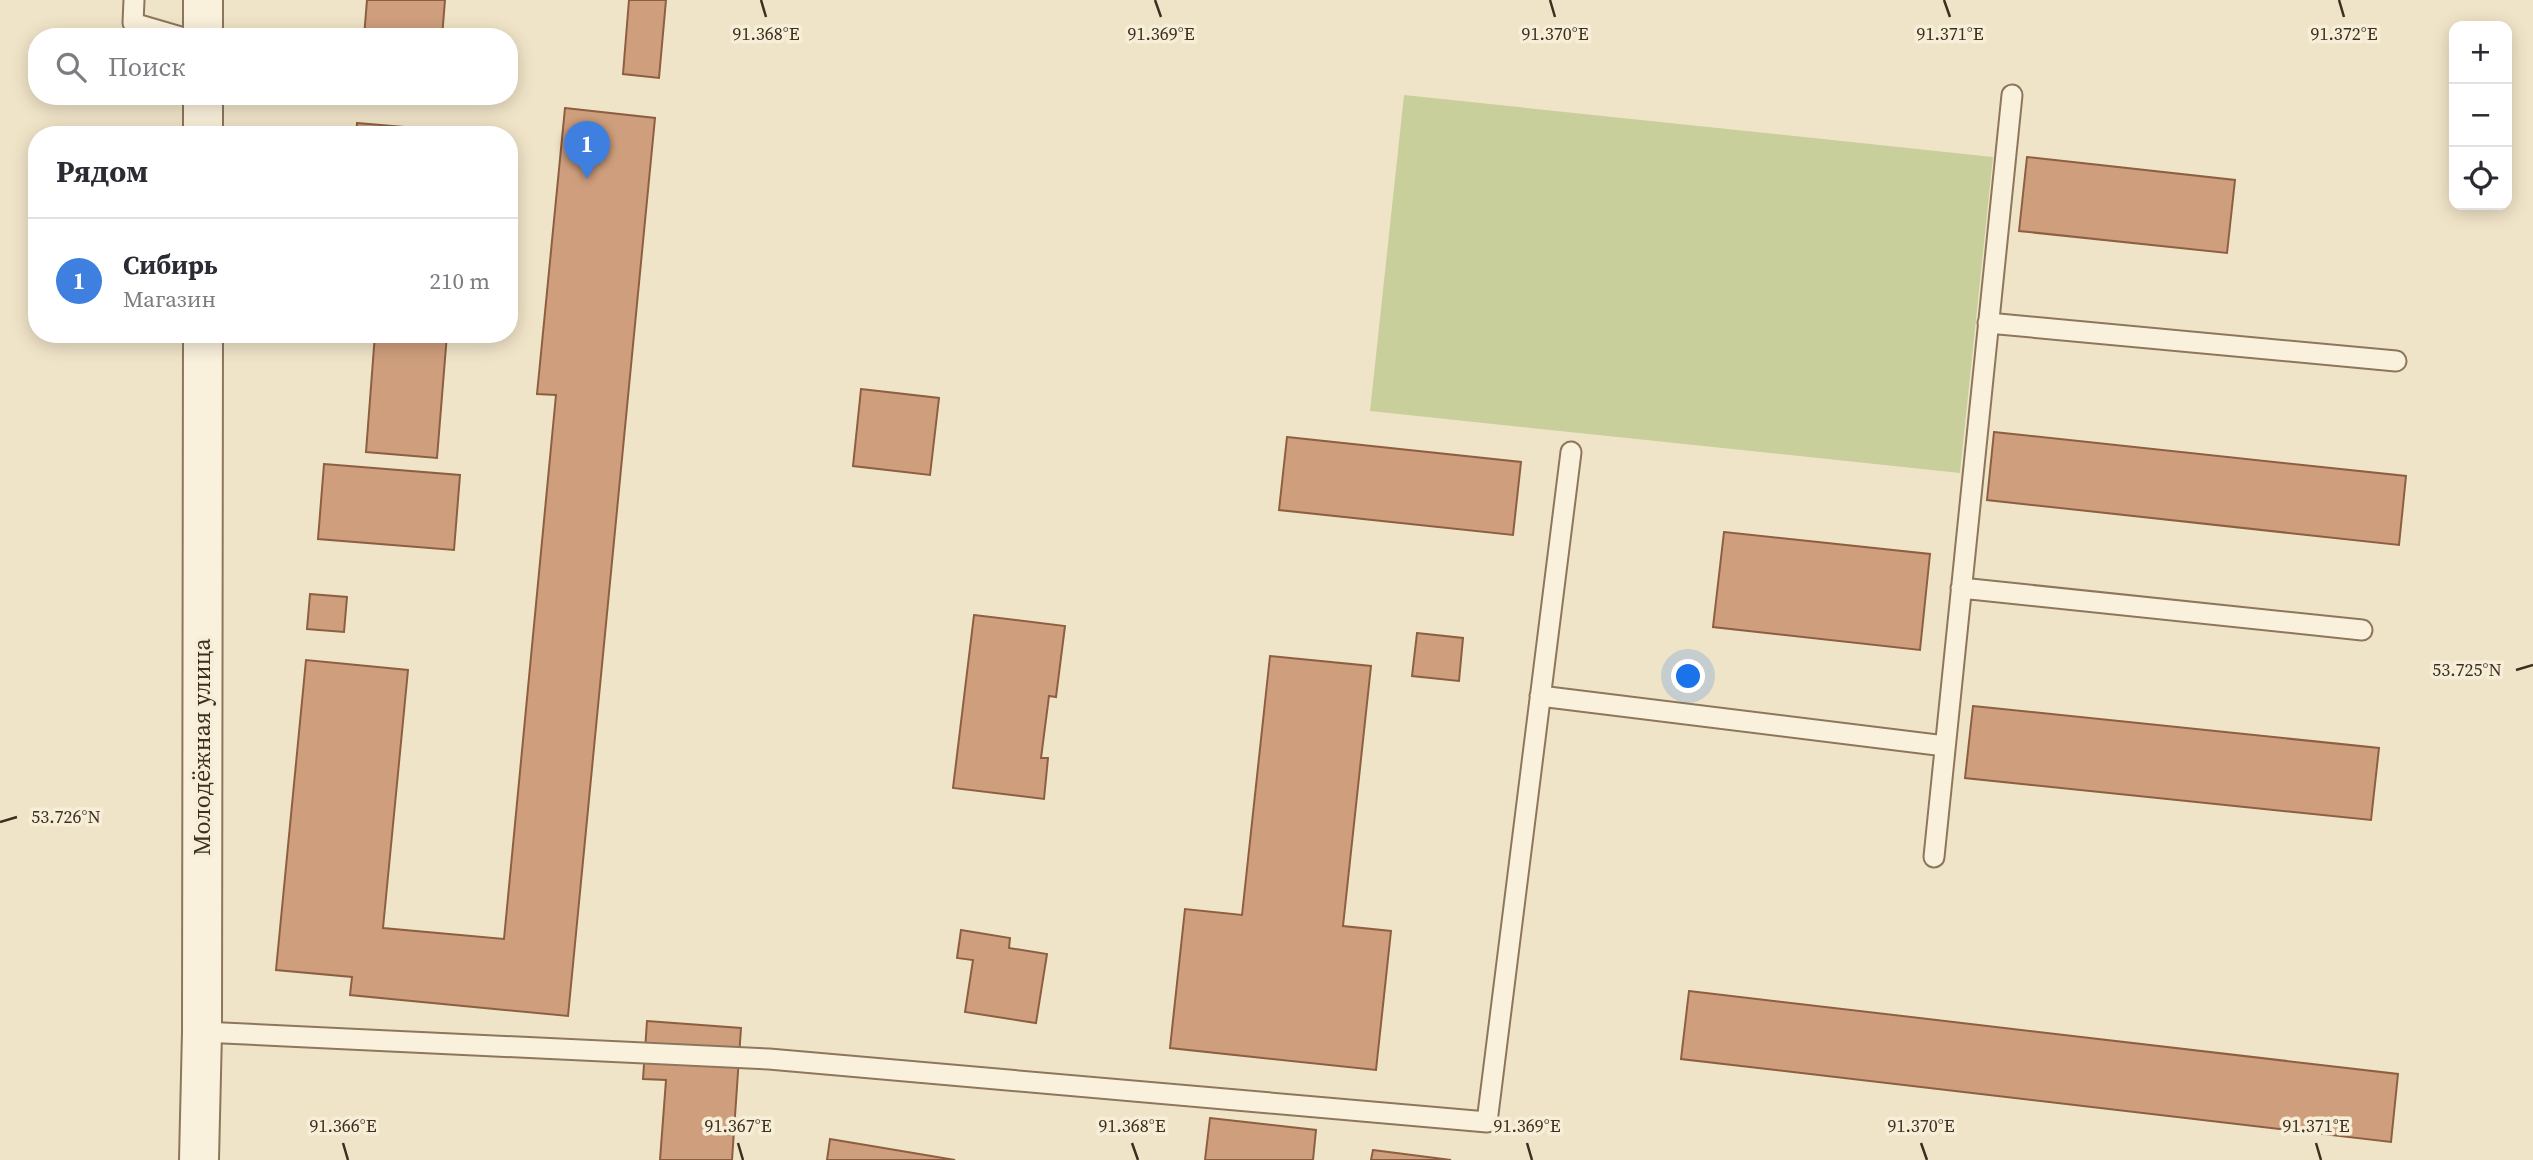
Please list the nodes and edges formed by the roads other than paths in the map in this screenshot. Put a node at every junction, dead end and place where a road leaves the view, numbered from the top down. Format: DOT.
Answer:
graph roads {
  1 [pos="134,0"];
  2 [pos="203,0"];
  3 [pos="150,28"];
  4 [pos="203,28"];
  5 [pos="2012,95"];
  6 [pos="203,105"];
  7 [pos="203,126"];
  8 [pos="1988,323"];
  9 [pos="203,343"];
  10 [pos="2396,361"];
  11 [pos="1571,452"];
  12 [pos="1961,588"];
  13 [pos="2362,631"];
  14 [pos="1540,696"];
  15 [pos="1945,746"];
  16 [pos="1934,857"];
  17 [pos="202,1032"];
  18 [pos="199,1160"];
  1 -- 3 [label="lane"];
  2 -- 4 [label="street"];
  5 -- 8 [label="lane"];
  6 -- 7 [label="street"];
  8 -- 10 [label="lane"];
  8 -- 12 [label="lane"];
  9 -- 17 [label="street, Молодёжная улица"];
  11 -- 14 [label="lane"];
  12 -- 13 [label="lane"];
  12 -- 15 [label="lane"];
  14 -- 15 [label="lane"];
  14 -- 17 [label="lane"];
  15 -- 16 [label="lane"];
  17 -- 18 [label="street, Молодёжная улица"];
}
